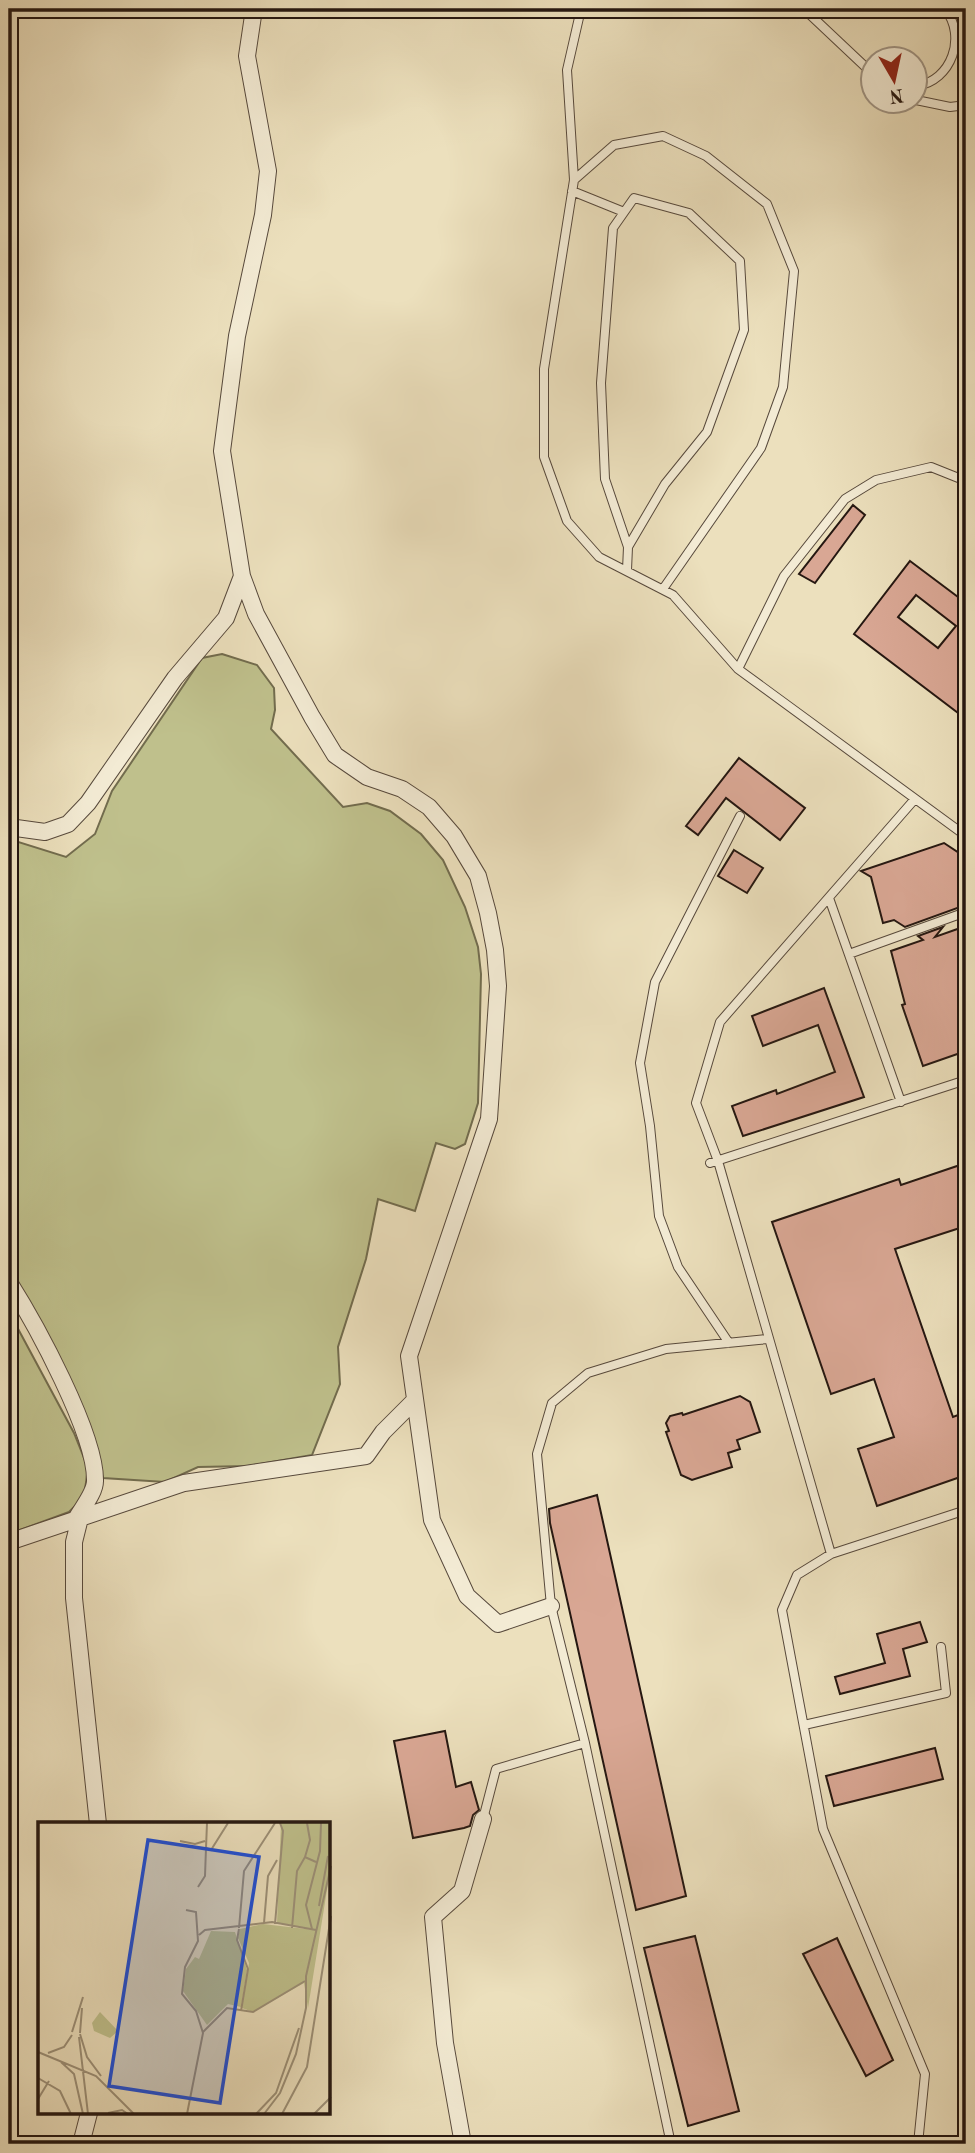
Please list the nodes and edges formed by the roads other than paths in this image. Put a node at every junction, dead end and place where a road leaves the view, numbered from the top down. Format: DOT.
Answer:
graph roads {
  1 [pos="254,9"];
  2 [pos="581,9"];
  3 [pos="804,9"];
  4 [pos="944,9"];
  5 [pos="860,63"];
  6 [pos="930,80"];
  7 [pos="930,103"];
  8 [pos="966,104"];
  9 [pos="573,180"];
  10 [pos="572,191"];
  11 [pos="624,212"];
  12 [pos="966,481"];
  13 [pos="628,547"];
  14 [pos="626,570"];
  15 [pos="242,576"];
  16 [pos="663,589"];
  17 [pos="738,668"];
  18 [pos="914,800"];
  19 [pos="740,816"];
  20 [pos="9,827"];
  21 [pos="965,832"];
  22 [pos="828,898"];
  23 [pos="966,912"];
  24 [pos="849,954"];
  25 [pos="966,1080"];
  26 [pos="901,1102"];
  27 [pos="714,1162"];
  28 [pos="9,1282"];
  29 [pos="768,1339"];
  30 [pos="729,1343"];
  31 [pos="415,1400"];
  32 [pos="966,1510"];
  33 [pos="78,1519"];
  34 [pos="9,1542"];
  35 [pos="831,1554"];
  36 [pos="551,1606"];
  37 [pos="941,1647"];
  38 [pos="804,1725"];
  39 [pos="585,1743"];
  40 [pos="483,1819"];
  41 [pos="99,1822"];
  42 [pos="89,2114"];
  43 [pos="966,2141"];
  44 [pos="81,2144"];
  45 [pos="463,2144"];
  46 [pos="671,2144"];
  47 [pos="918,2144"];
  48 [pos="944,2144"];
  1 -- 15 [label="street"];
  2 -- 9 [label="lane"];
  3 -- 5 [label="lane"];
  4 -- 6 [label="lane"];
  7 -- 8 [label="lane"];
  9 -- 10 [label="lane"];
  9 -- 16 [label="lane"];
  10 -- 11 [label="lane"];
  10 -- 14 [label="lane"];
  11 -- 13 [label="lane"];
  11 -- 13 [label="lane"];
  12 -- 17 [label="lane"];
  13 -- 14 [label="lane"];
  14 -- 16 [label="lane"];
  15 -- 20 [label="street"];
  15 -- 31 [label="street"];
  16 -- 17 [label="lane"];
  17 -- 18 [label="lane"];
  18 -- 21 [label="lane"];
  18 -- 22 [label="lane"];
  19 -- 30 [label="lane"];
  22 -- 24 [label="lane"];
  22 -- 27 [label="lane"];
  23 -- 24 [label="lane"];
  24 -- 26 [label="lane"];
  25 -- 26 [label="lane"];
  26 -- 27 [label="lane"];
  27 -- 29 [label="lane"];
  28 -- 33 [label="street"];
  29 -- 30 [label="lane"];
  29 -- 35 [label="lane"];
  30 -- 36 [label="lane"];
  31 -- 33 [label="street"];
  31 -- 36 [label="street"];
  32 -- 35 [label="lane"];
  33 -- 34 [label="street"];
  33 -- 41 [label="street"];
  35 -- 38 [label="lane"];
  36 -- 39 [label="lane"];
  37 -- 38 [label="lane"];
  38 -- 47 [label="lane"];
  39 -- 40 [label="lane"];
  39 -- 46 [label="lane"];
  40 -- 45 [label="street"];
  42 -- 44 [label="street"];
  43 -- 48 [label="lane"];
}
